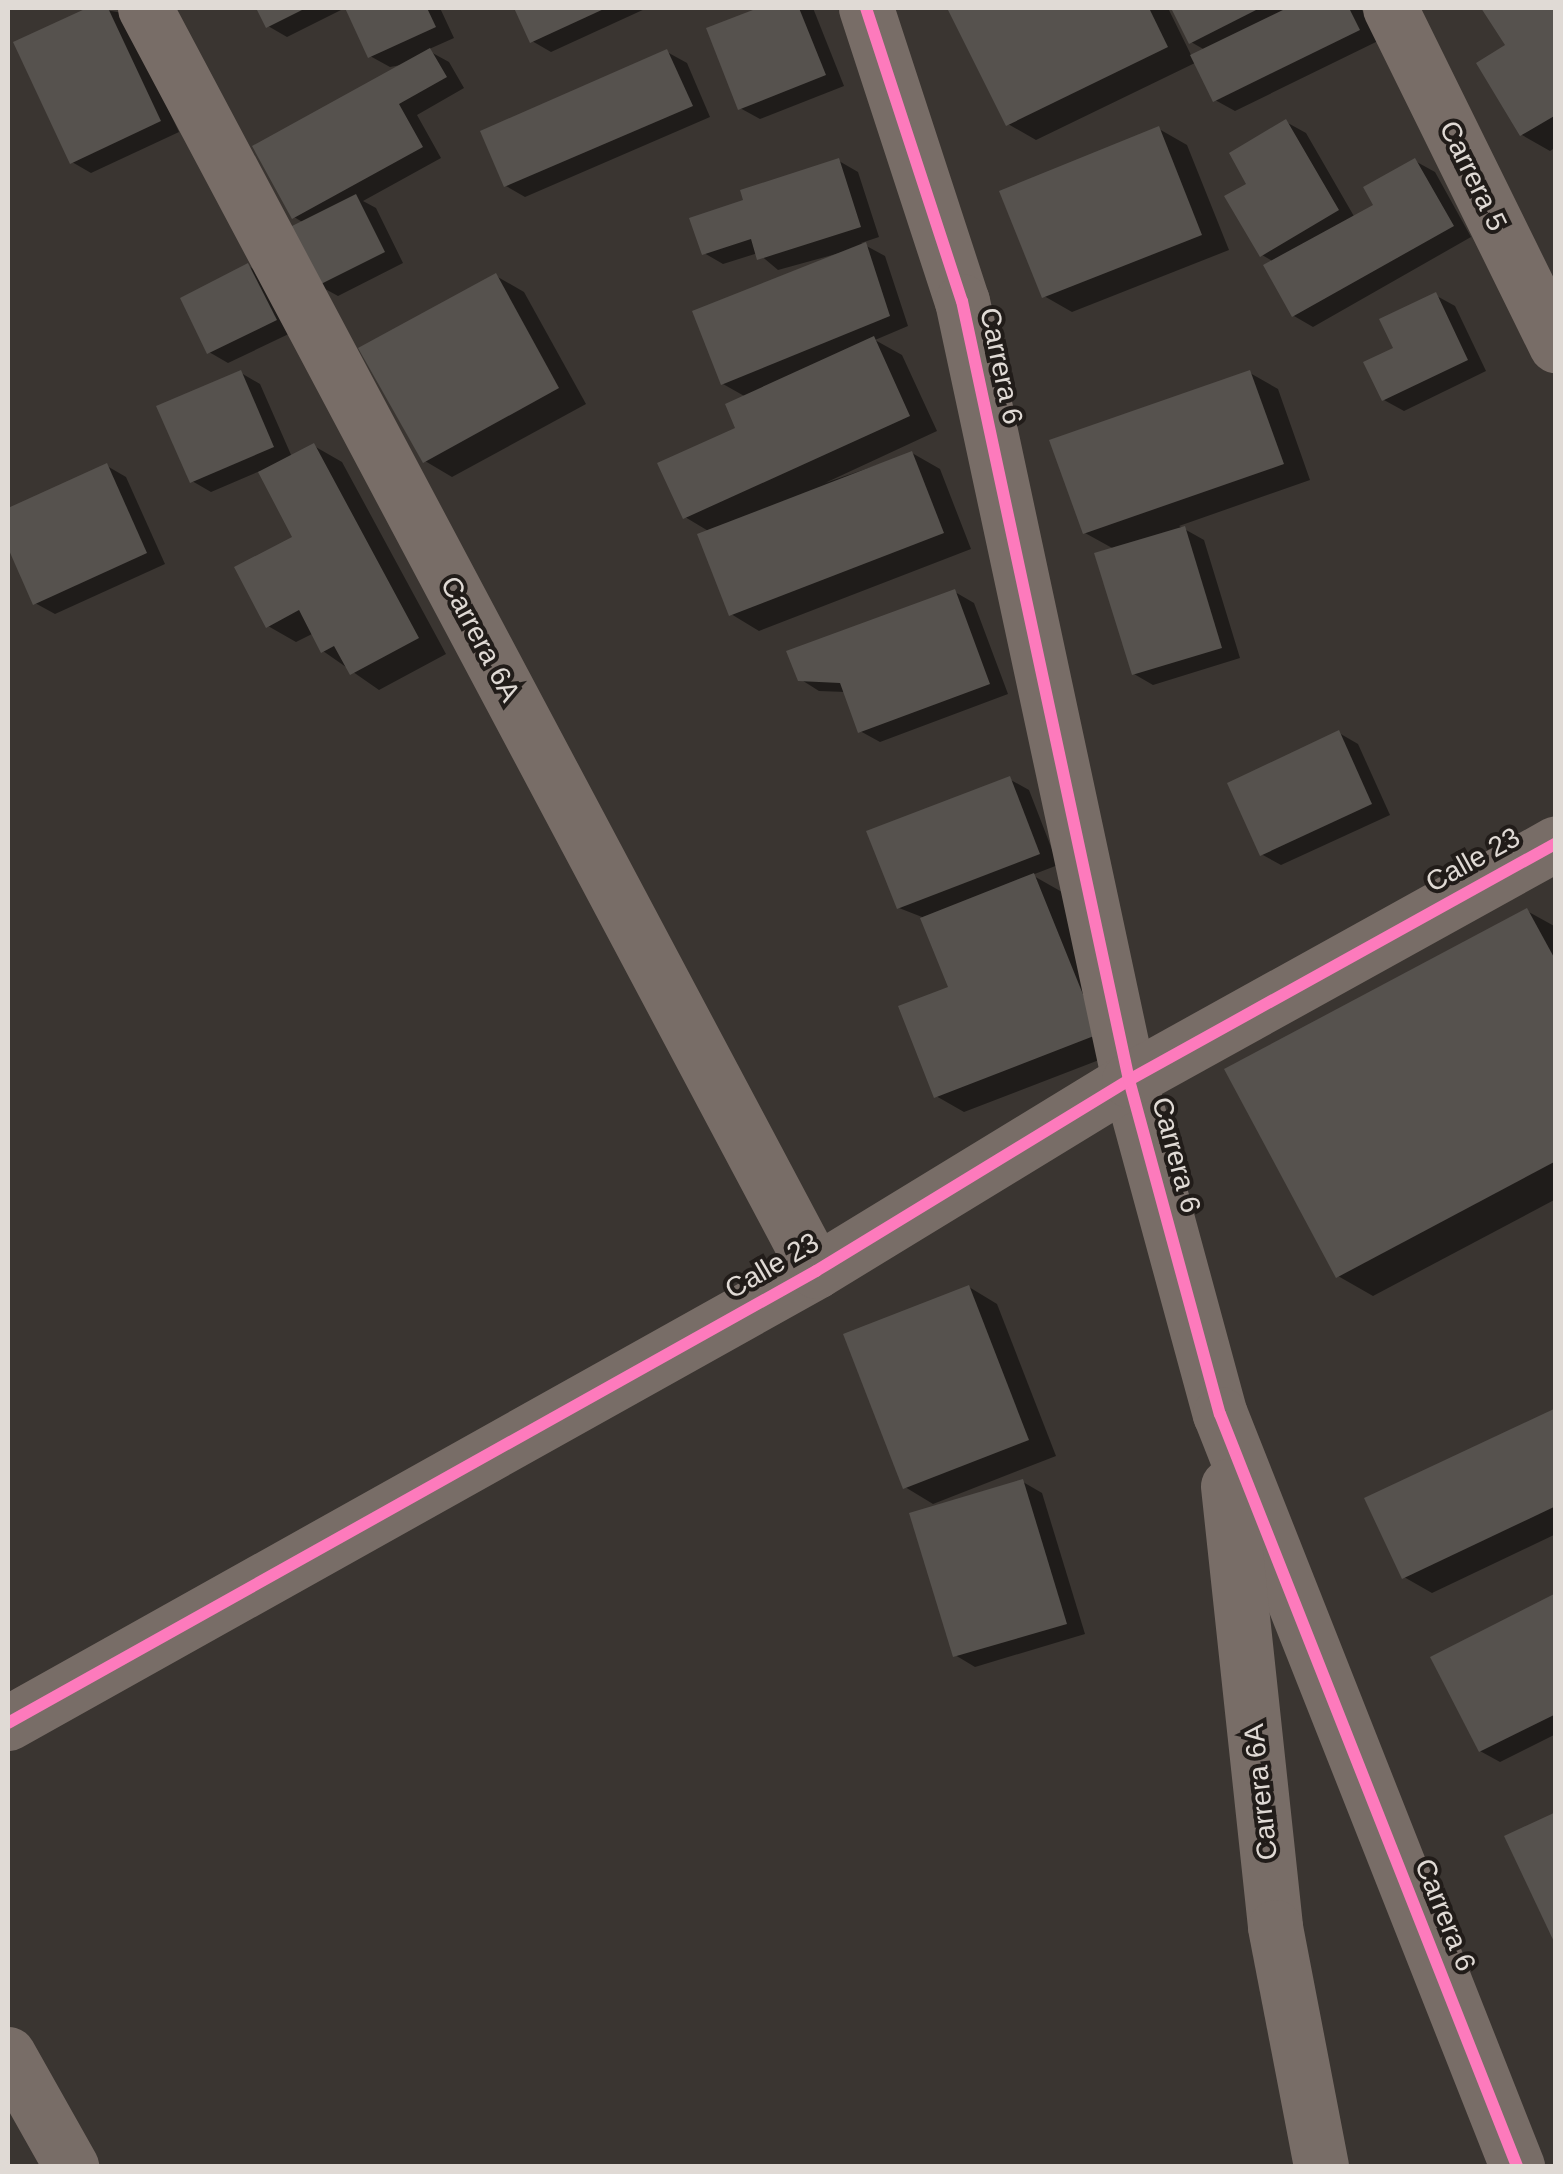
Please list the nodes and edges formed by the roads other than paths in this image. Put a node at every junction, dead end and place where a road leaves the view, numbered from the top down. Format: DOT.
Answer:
graph roads {
  1 [pos="145,8"];
  2 [pos="866,8"];
  3 [pos="1390,8"];
  4 [pos="1556,345"];
  5 [pos="1556,843"];
  6 [pos="1129,1080"];
  7 [pos="816,1271"];
  8 [pos="1220,1414"];
  9 [pos="8,1723"];
  10 [pos="8,2054"];
  11 [pos="71,2166"];
  12 [pos="1321,2166"];
  13 [pos="1517,2166"];
  1 -- 7 [label="street, Carrera 6A"];
  2 -- 6 [label="street, Carrera 6"];
  3 -- 4 [label="street, Carrera 5"];
  5 -- 6 [label="street, Calle 23"];
  6 -- 7 [label="street, Calle 23"];
  6 -- 8 [label="street, Carrera 6"];
  7 -- 9 [label="street, Calle 23"];
  8 -- 12 [label="street, Carrera 6A"];
  8 -- 13 [label="street, Carrera 6"];
  10 -- 11 [label="street"];
}
